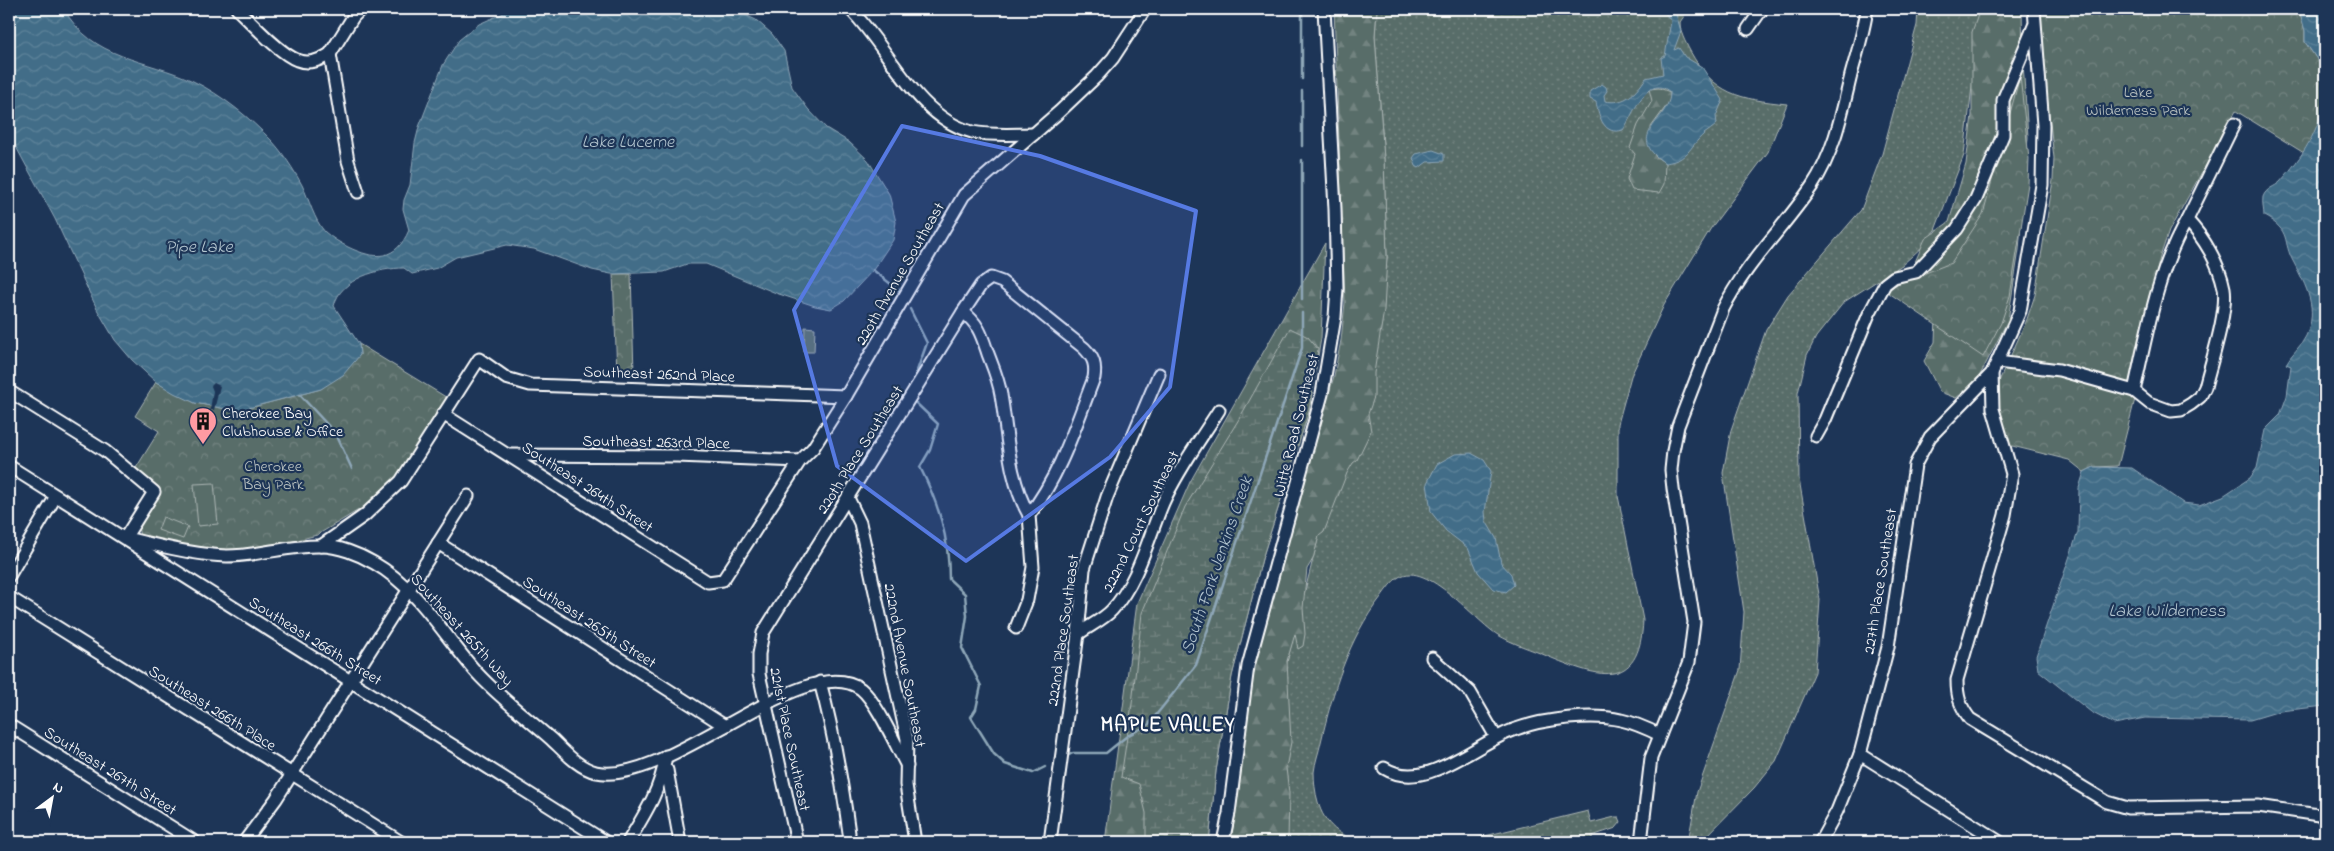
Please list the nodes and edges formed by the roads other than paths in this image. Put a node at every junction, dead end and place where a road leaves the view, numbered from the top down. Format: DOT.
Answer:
graph roads {
  1 [pos="237,9"];
  2 [pos="361,9"];
  3 [pos="850,9"];
  4 [pos="1145,9"];
  5 [pos="1324,9"];
  6 [pos="1762,9"];
  7 [pos="1867,9"];
  8 [pos="2034,9"];
  9 [pos="2035,24"];
  10 [pos="1748,29"];
  11 [pos="330,54"];
  12 [pos="2234,124"];
  13 [pos="1034,134"];
  14 [pos="358,192"];
  15 [pos="2187,220"];
  16 [pos="963,312"];
  17 [pos="1998,362"];
  18 [pos="1159,374"];
  19 [pos="1992,374"];
  20 [pos="2134,391"];
  21 [pos="12,393"];
  22 [pos="846,396"];
  23 [pos="1219,410"];
  24 [pos="443,414"];
  25 [pos="1816,436"];
  26 [pos="510,455"];
  27 [pos="800,461"];
  28 [pos="9,466"];
  29 [pos="56,496"];
  30 [pos="468,496"];
  31 [pos="848,498"];
  32 [pos="1029,515"];
  33 [pos="125,538"];
  34 [pos="438,543"];
  35 [pos="321,546"];
  36 [pos="9,576"];
  37 [pos="717,582"];
  38 [pos="408,591"];
  39 [pos="9,597"];
  40 [pos="1016,628"];
  41 [pos="1078,634"];
  42 [pos="762,641"];
  43 [pos="1432,658"];
  44 [pos="351,682"];
  45 [pos="820,682"];
  46 [pos="765,703"];
  47 [pos="9,725"];
  48 [pos="725,726"];
  49 [pos="1660,735"];
  50 [pos="1496,737"];
  51 [pos="1860,754"];
  52 [pos="666,756"];
  53 [pos="907,766"];
  54 [pos="1384,768"];
  55 [pos="291,775"];
  56 [pos="2325,816"];
  57 [pos="849,833"];
  58 [pos="195,842"];
  59 [pos="244,842"];
  60 [pos="401,842"];
  61 [pos="606,842"];
  62 [pos="628,842"];
  63 [pos="680,842"];
  64 [pos="797,842"];
  65 [pos="915,842"];
  66 [pos="1050,842"];
  67 [pos="1223,842"];
  68 [pos="1641,842"];
  69 [pos="1820,842"];
  70 [pos="2000,842"];
  1 -- 11 [label="street"];
  2 -- 11 [label="street"];
  3 -- 13 [label="street"];
  4 -- 13 [label="street, 220th Avenue Southeast"];
  5 -- 67 [label="street, Witte Road Southeast"];
  6 -- 10 [label="street"];
  7 -- 49 [label="street"];
  8 -- 9 [label="street"];
  9 -- 17 [label="street"];
  9 -- 25 [label="street"];
  11 -- 14 [label="street"];
  12 -- 15 [label="street"];
  13 -- 22 [label="street, 220th Avenue Southeast"];
  15 -- 20 [label="street"];
  15 -- 20 [label="street"];
  16 -- 31 [label="street, 220th Place Southeast"];
  16 -- 32 [label="street"];
  16 -- 32 [label="street, 220th Place Southeast"];
  17 -- 19 [label="street"];
  17 -- 20 [label="street"];
  18 -- 41 [label="street, 222nd Place Southeast"];
  19 -- 51 [label="street, 227th Place Southeast"];
  19 -- 56 [label="street"];
  21 -- 33 [label="street"];
  22 -- 24 [label="street, Southeast 262nd Place"];
  22 -- 27 [label="street, 220th Avenue Southeast"];
  23 -- 41 [label="street, 222nd Court Southeast"];
  24 -- 26 [label="street, Southeast 264th Street"];
  24 -- 35 [label="street"];
  26 -- 27 [label="street, Southeast 263rd Place"];
  26 -- 37 [label="street, Southeast 264th Street"];
  27 -- 37 [label="street, 220th Avenue Southeast"];
  28 -- 29 [label="street, Southeast 266th Street"];
  29 -- 33 [label="street, Southeast 266th Street"];
  29 -- 36 [label="street"];
  30 -- 34 [label="street"];
  31 -- 42 [label="street, 220th Place Southeast"];
  31 -- 53 [label="street, 222nd Avenue Southeast"];
  32 -- 40 [label="street"];
  33 -- 35 [label="street, Southeast 265th Way"];
  33 -- 44 [label="street, Southeast 266th Street"];
  34 -- 38 [label="street"];
  34 -- 48 [label="street, Southeast 265th Street"];
  35 -- 38 [label="street, Southeast 265th Way"];
  38 -- 44 [label="street"];
  38 -- 52 [label="street, Southeast 265th Way"];
  39 -- 55 [label="street, Southeast 266th Place"];
  41 -- 66 [label="street, 222nd Place Southeast"];
  42 -- 46 [label="street, 221st Place Southeast"];
  43 -- 50 [label="street"];
  44 -- 55 [label="street"];
  44 -- 61 [label="street, Southeast 266th Street"];
  45 -- 46 [label="street, Southeast 265th Way"];
  45 -- 53 [label="street, Southeast 265th Way"];
  45 -- 57 [label="street"];
  46 -- 48 [label="street, Southeast 265th Way"];
  46 -- 64 [label="street, 221st Place Southeast"];
  47 -- 58 [label="street, Southeast 267th Street"];
  48 -- 52 [label="street, Southeast 265th Way"];
  49 -- 50 [label="street"];
  49 -- 68 [label="street"];
  50 -- 54 [label="street"];
  51 -- 69 [label="street, 227th Place Southeast"];
  51 -- 70 [label="street"];
  52 -- 62 [label="street"];
  52 -- 63 [label="street"];
  53 -- 65 [label="street, 222nd Avenue Southeast"];
  55 -- 59 [label="street"];
  55 -- 60 [label="street, Southeast 266th Place"];
}
